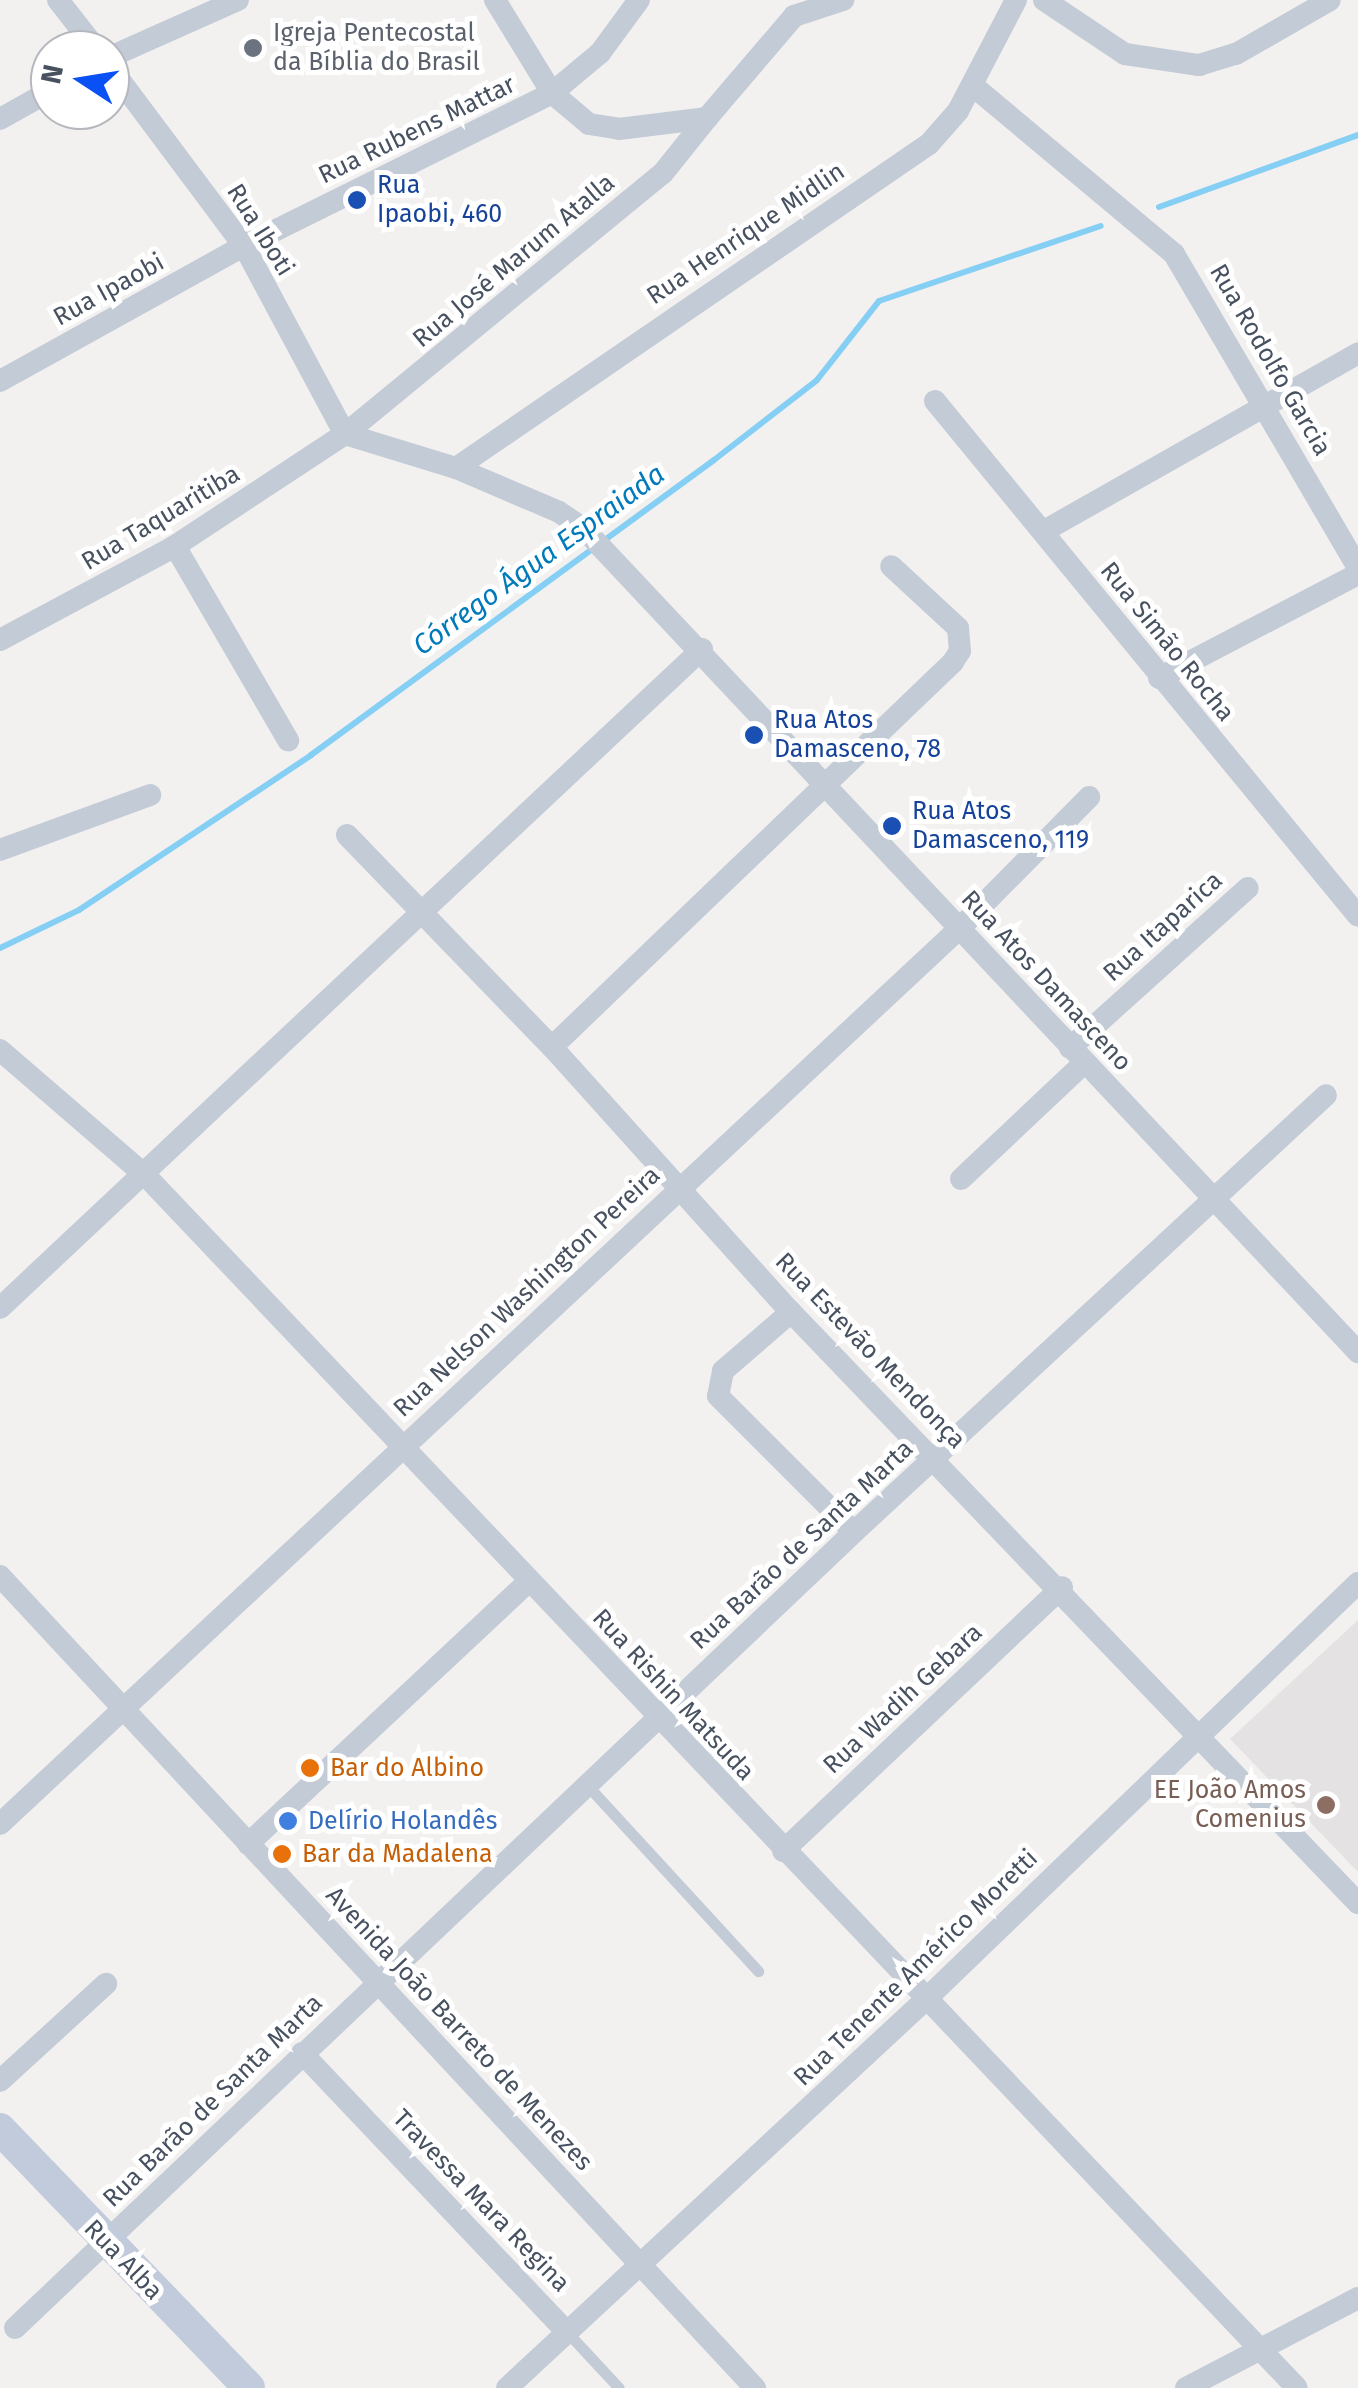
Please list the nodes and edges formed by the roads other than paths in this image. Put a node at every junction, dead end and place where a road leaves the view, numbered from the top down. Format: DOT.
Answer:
graph roads {
  1 [pos="58,0"];
  2 [pos="238,0"];
  3 [pos="495,0"];
  4 [pos="639,0"];
  5 [pos="843,0"];
  6 [pos="1016,0"];
  7 [pos="1044,0"];
  8 [pos="1330,0"];
  9 [pos="795,8"];
  10 [pos="81,30"];
  11 [pos="130,48"];
  12 [pos="972,85"];
  13 [pos="552,93"];
  14 [pos="130,94"];
  15 [pos="30,102"];
  16 [pos="707,118"];
  17 [pos="0,119"];
  18 [pos="244,246"];
  19 [pos="1358,354"];
  20 [pos="0,381"];
  21 [pos="934,401"];
  22 [pos="1262,403"];
  23 [pos="346,434"];
  24 [pos="456,468"];
  25 [pos="1044,531"];
  26 [pos="175,546"];
  27 [pos="891,566"];
  28 [pos="1358,571"];
  29 [pos="0,640"];
  30 [pos="702,649"];
  31 [pos="1159,678"];
  32 [pos="288,740"];
  33 [pos="828,787"];
  34 [pos="150,795"];
  35 [pos="1089,798"];
  36 [pos="346,834"];
  37 [pos="0,850"];
  38 [pos="1248,888"];
  39 [pos="423,916"];
  40 [pos="1358,916"];
  41 [pos="960,928"];
  42 [pos="552,1047"];
  43 [pos="0,1050"];
  44 [pos="1076,1056"];
  45 [pos="1326,1095"];
  46 [pos="146,1176"];
  47 [pos="961,1179"];
  48 [pos="680,1187"];
  49 [pos="1213,1198"];
  50 [pos="0,1308"];
  51 [pos="791,1312"];
  52 [pos="1358,1352"];
  53 [pos="402,1445"];
  54 [pos="936,1459"];
  55 [pos="854,1532"];
  56 [pos="0,1576"];
  57 [pos="528,1582"];
  58 [pos="1358,1583"];
  59 [pos="1062,1587"];
  60 [pos="124,1708"];
  61 [pos="657,1718"];
  62 [pos="1196,1735"];
  63 [pos="587,1785"];
  64 [pos="0,1824"];
  65 [pos="248,1844"];
  66 [pos="783,1852"];
  67 [pos="1358,1902"];
  68 [pos="758,1972"];
  69 [pos="378,1982"];
  70 [pos="106,1984"];
  71 [pos="924,2001"];
  72 [pos="302,2054"];
  73 [pos="0,2081"];
  74 [pos="0,2129"];
  75 [pos="105,2243"];
  76 [pos="643,2264"];
  77 [pos="1358,2298"];
  78 [pos="15,2328"];
  79 [pos="567,2332"];
  80 [pos="1260,2348"];
  81 [pos="249,2388"];
  82 [pos="506,2388"];
  83 [pos="619,2388"];
  84 [pos="755,2388"];
  85 [pos="1186,2388"];
  86 [pos="1297,2388"];
  1 -- 10 [label="street"];
  2 -- 11 [label="street"];
  3 -- 13 [label="street"];
  4 -- 13 [label="street, Rua Rubens Mattar"];
  5 -- 9 [label="street"];
  6 -- 12 [label="street, Rua Henrique Midlin"];
  7 -- 8 [label="street"];
  9 -- 16 [label="street, Rua José Marum Atalla"];
  12 -- 22 [label="street, Rua Rodolfo Garcia"];
  12 -- 24 [label="street, Rua Henrique Midlin"];
  13 -- 16 [label="street"];
  13 -- 18 [label="street, Rua Rubens Mattar"];
  14 -- 18 [label="street, Rua Iboti"];
  15 -- 17 [label="street"];
  16 -- 23 [label="street, Rua José Marum Atalla"];
  18 -- 20 [label="street, Rua Ipaobi"];
  18 -- 23 [label="street, Rua Iboti"];
  19 -- 22 [label="street"];
  21 -- 25 [label="street, Rua Simão Rocha"];
  22 -- 25 [label="street"];
  22 -- 28 [label="street, Rua Rodolfo Garcia"];
  23 -- 24 [label="street, Rua Atos Damasceno"];
  23 -- 26 [label="street, Rua Taquaritiba"];
  24 -- 30 [label="street, Rua Atos Damasceno"];
  25 -- 31 [label="street, Rua Simão Rocha"];
  26 -- 29 [label="street, Rua Taquaritiba"];
  26 -- 32 [label="street"];
  27 -- 33 [label="street"];
  28 -- 31 [label="street"];
  30 -- 33 [label="street, Rua Atos Damasceno"];
  30 -- 39 [label="street"];
  31 -- 40 [label="street, Rua Simão Rocha"];
  33 -- 41 [label="street, Rua Atos Damasceno"];
  33 -- 42 [label="street"];
  34 -- 37 [label="street"];
  35 -- 41 [label="street, Rua Nelson Washington Pereira"];
  36 -- 39 [label="street, Rua Estevão Mendonça"];
  38 -- 44 [label="street, Rua Itaparica"];
  39 -- 42 [label="street, Rua Estevão Mendonça"];
  39 -- 46 [label="street"];
  41 -- 44 [label="street, Rua Atos Damasceno"];
  41 -- 48 [label="street, Rua Nelson Washington Pereira"];
  42 -- 48 [label="street, Rua Estevão Mendonça"];
  43 -- 46 [label="street, Rua Rishin Matsuda"];
  44 -- 47 [label="street, Rua Itaparica"];
  44 -- 49 [label="street, Rua Atos Damasceno"];
  45 -- 49 [label="street, Rua Barão de Santa Marta"];
  46 -- 50 [label="street"];
  46 -- 53 [label="street, Rua Rishin Matsuda"];
  48 -- 51 [label="street, Rua Estevão Mendonça"];
  48 -- 53 [label="street, Rua Nelson Washington Pereira"];
  49 -- 52 [label="street, Rua Atos Damasceno"];
  49 -- 54 [label="street, Rua Barão de Santa Marta"];
  51 -- 54 [label="street, Rua Estevão Mendonça"];
  51 -- 55 [label="street"];
  53 -- 57 [label="street, Rua Rishin Matsuda"];
  53 -- 60 [label="street, Rua Nelson Washington Pereira"];
  54 -- 55 [label="street, Rua Barão de Santa Marta"];
  54 -- 59 [label="street, Rua Estevão Mendonça"];
  55 -- 61 [label="street, Rua Barão de Santa Marta"];
  56 -- 60 [label="street, Avenida João Barreto de Menezes"];
  57 -- 61 [label="street, Rua Rishin Matsuda"];
  57 -- 65 [label="street"];
  58 -- 62 [label="street, Rua Tenente Américo Moretti"];
  59 -- 62 [label="street, Rua Estevão Mendonça"];
  59 -- 66 [label="street, Rua Wadih Gebara"];
  60 -- 64 [label="street, Rua Nelson Washington Pereira"];
  60 -- 65 [label="street, Avenida João Barreto de Menezes"];
  61 -- 63 [label="street, Rua Barão de Santa Marta"];
  61 -- 66 [label="street, Rua Rishin Matsuda"];
  62 -- 67 [label="street, Rua Estevão Mendonça"];
  62 -- 71 [label="street, Rua Tenente Américo Moretti"];
  63 -- 68 [label="lane"];
  63 -- 69 [label="street, Rua Barão de Santa Marta"];
  65 -- 69 [label="street, Avenida João Barreto de Menezes"];
  66 -- 71 [label="street, Rua Rishin Matsuda"];
  69 -- 72 [label="street, Rua Barão de Santa Marta"];
  69 -- 76 [label="street, Avenida João Barreto de Menezes"];
  70 -- 73 [label="street"];
  71 -- 76 [label="street, Rua Tenente Américo Moretti"];
  71 -- 80 [label="street, Rua Rishin Matsuda"];
  72 -- 75 [label="street, Rua Barão de Santa Marta"];
  72 -- 79 [label="street, Travessa Mara Regina"];
  74 -- 75 [label="street, Rua Alba"];
  75 -- 78 [label="street, Rua Barão de Santa Marta"];
  75 -- 81 [label="street, Rua Alba"];
  76 -- 79 [label="street, Rua Tenente Américo Moretti"];
  76 -- 84 [label="street, Avenida João Barreto de Menezes"];
  77 -- 80 [label="street"];
  79 -- 82 [label="street, Rua Tenente Américo Moretti"];
  79 -- 83 [label="lane, Travessa Mara Regina"];
  80 -- 85 [label="street"];
  80 -- 86 [label="street, Rua Rishin Matsuda"];
}
